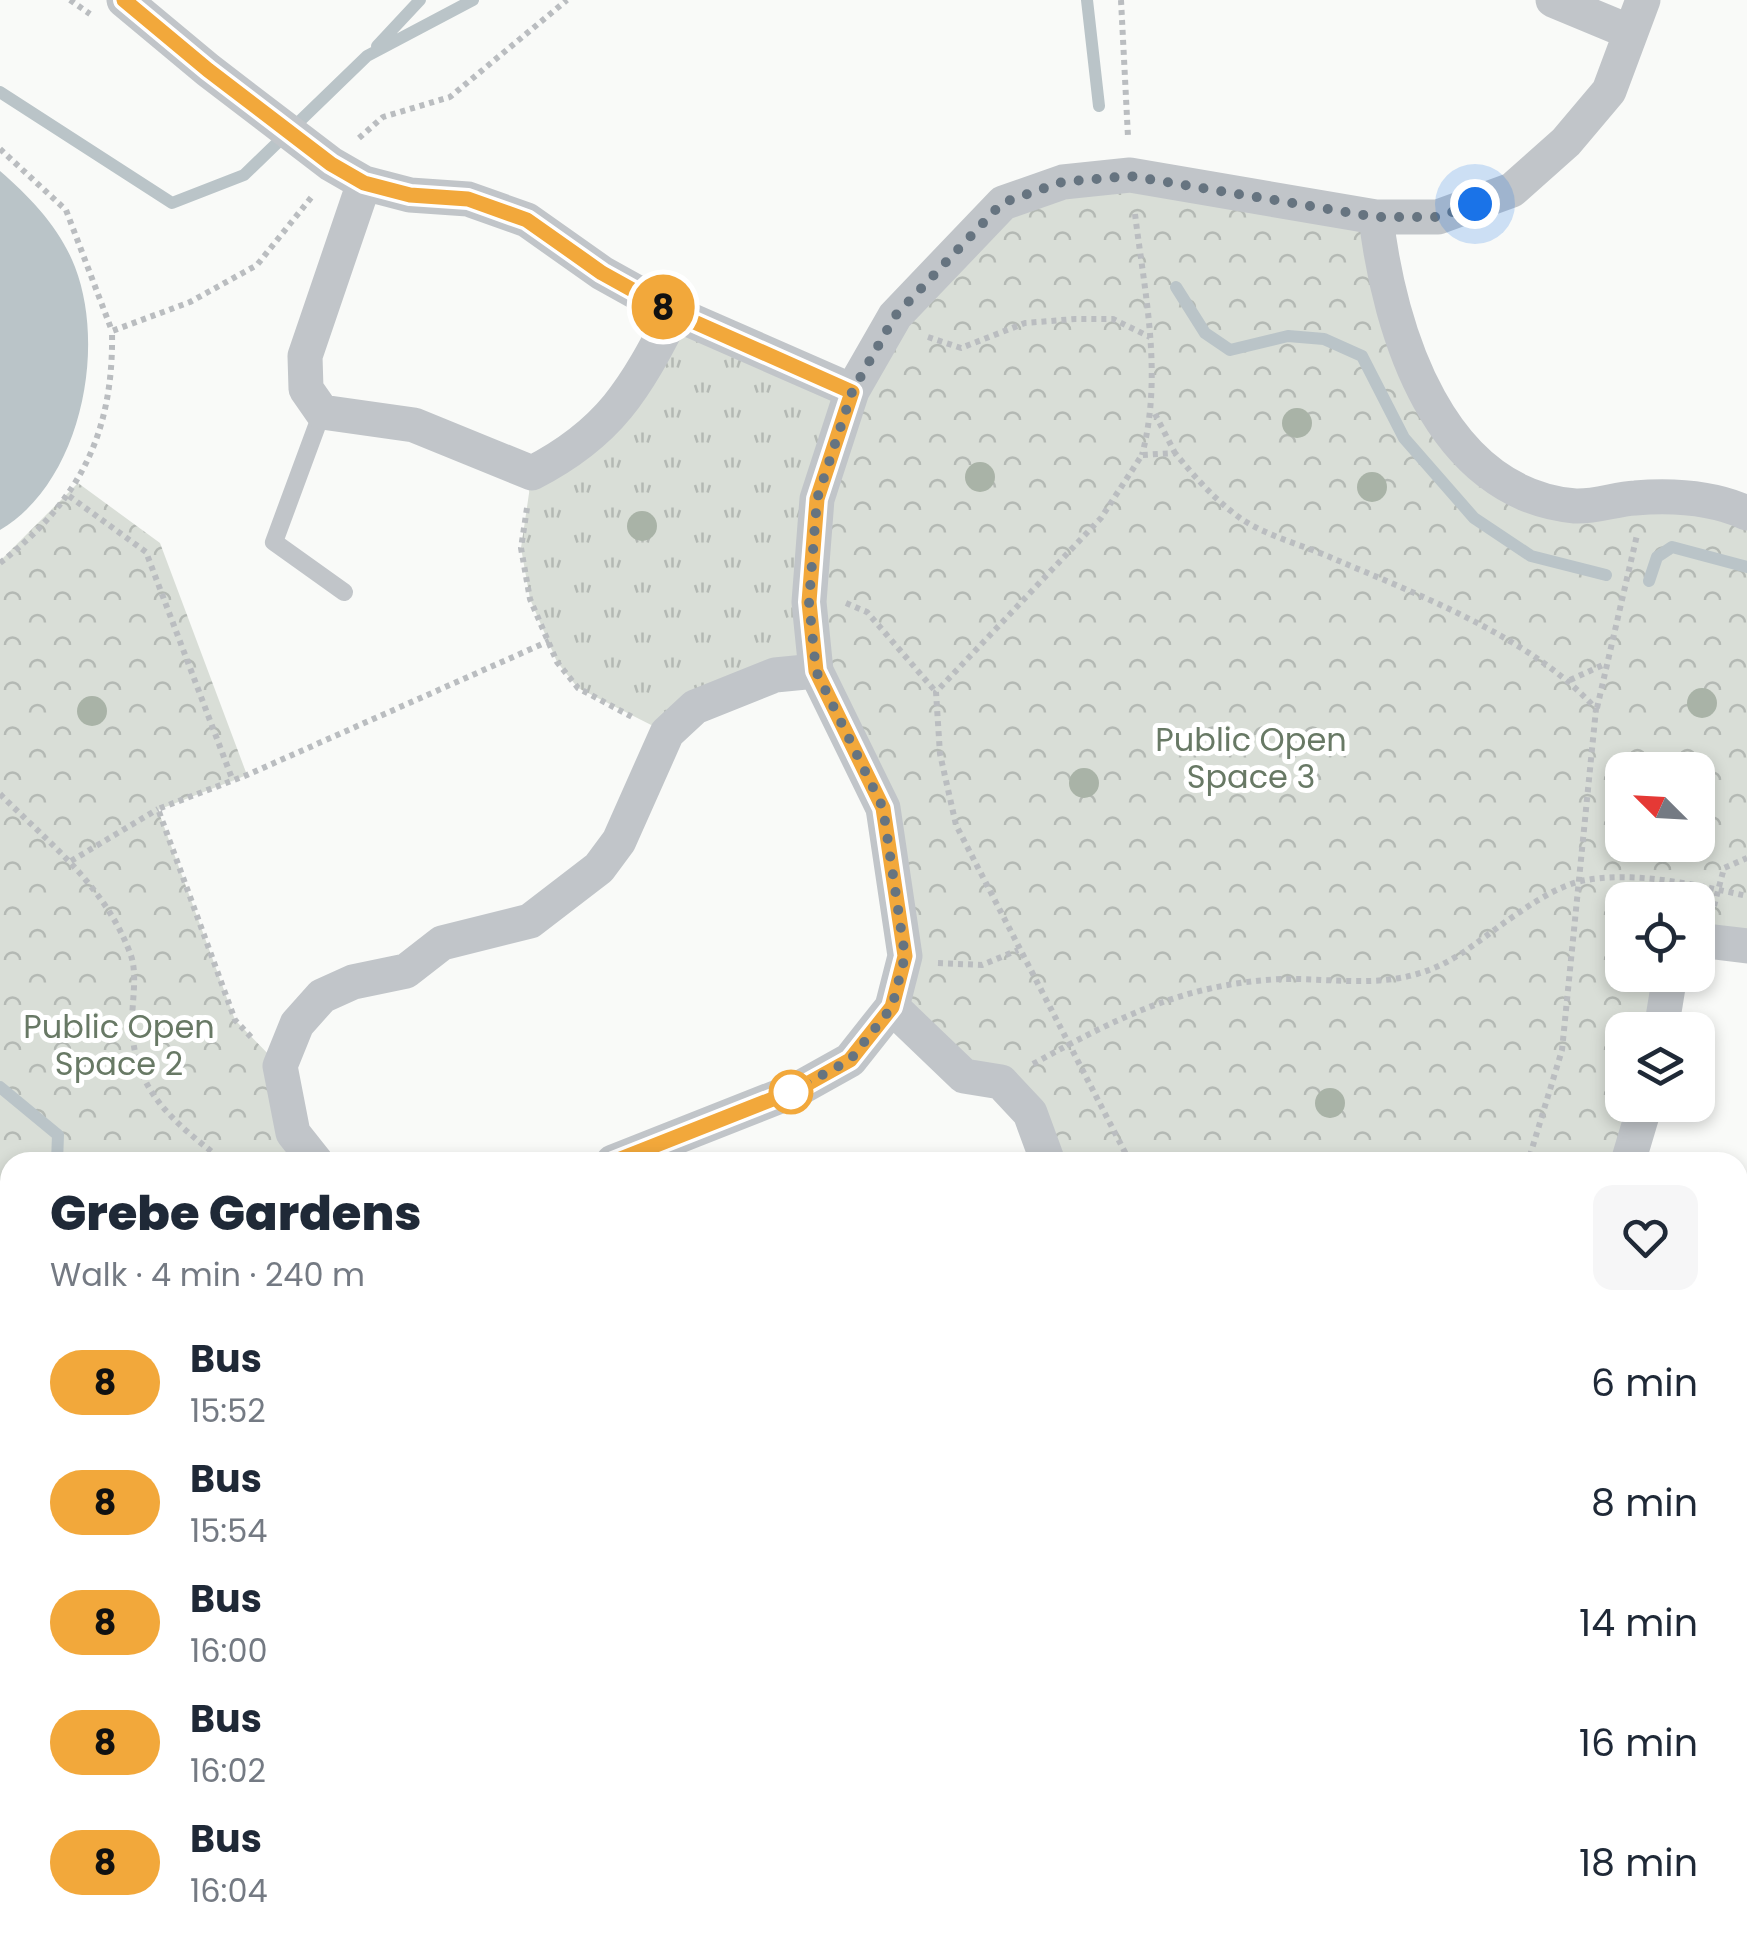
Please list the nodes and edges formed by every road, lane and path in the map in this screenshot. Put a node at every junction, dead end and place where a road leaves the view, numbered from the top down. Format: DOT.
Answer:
graph roads {
  1 [pos="124,0"];
  2 [pos="566,0"];
  3 [pos="1121,0"];
  4 [pos="1553,0"];
  5 [pos="1637,16"];
  6 [pos="0,149"];
  7 [pos="331,164"];
  8 [pos="1130,176"];
  9 [pos="364,183"];
  10 [pos="1376,217"];
  11 [pos="674,313"];
  12 [pos="895,316"];
  13 [pos="112,331"];
  14 [pos="1151,338"];
  15 [pos="852,392"];
  16 [pos="322,412"];
  17 [pos="1154,412"];
  18 [pos="1175,452"];
  19 [pos="1142,455"];
  20 [pos="532,474"];
  21 [pos="69,496"];
  22 [pos="1747,513"];
  23 [pos="1637,541"];
  24 [pos="0,563"];
  25 [pos="344,592"];
  26 [pos="809,602"];
  27 [pos="549,641"];
  28 [pos="1606,664"];
  29 [pos="816,671"];
  30 [pos="1570,680"];
  31 [pos="936,692"];
  32 [pos="1596,709"];
  33 [pos="667,733"];
  34 [pos="233,780"];
  35 [pos="0,794"];
  36 [pos="158,809"];
  37 [pos="1747,858"];
  38 [pos="71,861"];
  39 [pos="1582,881"];
  40 [pos="1630,882"];
  41 [pos="1717,889"];
  42 [pos="1715,896"];
  43 [pos="1747,896"];
  44 [pos="1715,942"];
  45 [pos="1747,946"];
  46 [pos="1018,950"];
  47 [pos="905,956"];
  48 [pos="892,1007"];
  49 [pos="1069,1044"];
  50 [pos="280,1066"];
  51 [pos="1001,1082"];
  52 [pos="1640,1122"];
  53 [pos="213,1152"];
  54 [pos="308,1152"];
  55 [pos="638,1152"];
  56 [pos="1044,1152"];
  57 [pos="1125,1152"];
  58 [pos="1531,1152"];
  59 [pos="1631,1152"];
  1 -- 7 [label="street"];
  2 -- 7 [label="path"];
  3 -- 8 [label="path"];
  4 -- 5 [label="street"];
  5 -- 10 [label="street"];
  6 -- 13 [label="path"];
  7 -- 9 [label="street"];
  7 -- 13 [label="path"];
  8 -- 10 [label="street"];
  8 -- 12 [label="street"];
  8 -- 14 [label="path"];
  9 -- 11 [label="street"];
  9 -- 16 [label="street"];
  10 -- 22 [label="street"];
  11 -- 15 [label="street"];
  11 -- 20 [label="street"];
  12 -- 14 [label="path"];
  12 -- 15 [label="street"];
  13 -- 21 [label="path"];
  14 -- 17 [label="path"];
  15 -- 26 [label="street"];
  16 -- 20 [label="street"];
  16 -- 25 [label="lane"];
  17 -- 18 [label="path"];
  17 -- 19 [label="path"];
  18 -- 19 [label="path"];
  18 -- 30 [label="path"];
  19 -- 31 [label="path"];
  20 -- 27 [label="path"];
  21 -- 24 [label="path"];
  21 -- 34 [label="path"];
  23 -- 28 [label="path"];
  26 -- 29 [label="street"];
  26 -- 31 [label="path"];
  27 -- 33 [label="path"];
  27 -- 34 [label="path"];
  28 -- 30 [label="path"];
  28 -- 32 [label="path"];
  29 -- 33 [label="street"];
  29 -- 47 [label="street"];
  30 -- 32 [label="path"];
  31 -- 46 [label="path"];
  32 -- 39 [label="path"];
  33 -- 50 [label="street"];
  34 -- 36 [label="path"];
  35 -- 38 [label="path"];
  36 -- 38 [label="path"];
  36 -- 50 [label="path"];
  37 -- 41 [label="path"];
  38 -- 53 [label="path"];
  39 -- 40 [label="path"];
  39 -- 49 [label="path"];
  39 -- 58 [label="path"];
  41 -- 42 [label="path"];
  41 -- 43 [label="path"];
  44 -- 45 [label="street"];
  46 -- 47 [label="path"];
  46 -- 49 [label="path"];
  47 -- 48 [label="street"];
  48 -- 51 [label="street"];
  48 -- 55 [label="street"];
  49 -- 51 [label="path"];
  49 -- 57 [label="path"];
  50 -- 54 [label="street"];
  51 -- 56 [label="street"];
  52 -- 59 [label="street"];
}
